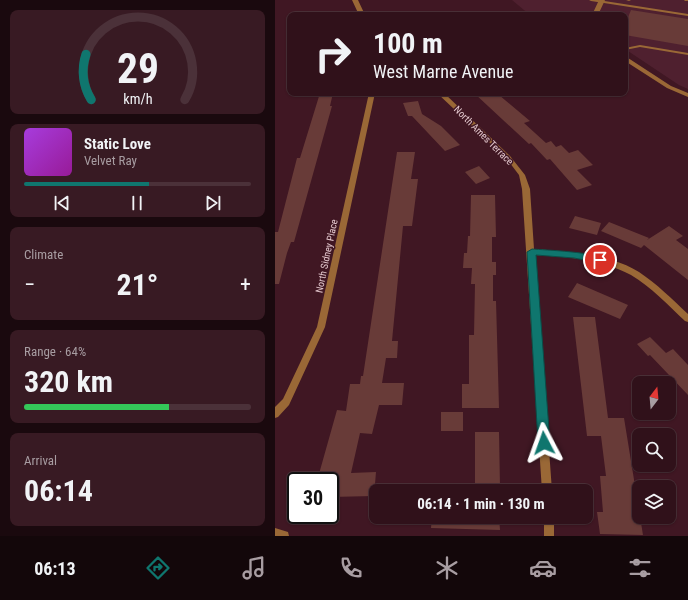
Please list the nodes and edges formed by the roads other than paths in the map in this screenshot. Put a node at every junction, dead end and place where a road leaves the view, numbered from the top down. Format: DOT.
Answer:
graph roads {
  1 [pos="355,0"];
  2 [pos="591,0"];
  3 [pos="602,1"];
  4 [pos="361,12"];
  5 [pos="596,12"];
  6 [pos="688,15"];
  7 [pos="628,48"];
  8 [pos="688,54"];
  9 [pos="628,60"];
  10 [pos="688,95"];
  11 [pos="371,96"];
  12 [pos="443,96"];
  13 [pos="532,252"];
  14 [pos="688,319"];
  15 [pos="275,414"];
  16 [pos="547,484"];
  17 [pos="549,524"];
  18 [pos="275,533"];
  19 [pos="284,536"];
  20 [pos="549,536"];
  1 -- 4 [label="street"];
  2 -- 3 [label="lane"];
  3 -- 5 [label="street"];
  3 -- 6 [label="lane"];
  7 -- 8 [label="lane"];
  9 -- 10 [label="street"];
  11 -- 15 [label="street, North Sidney Place"];
  12 -- 13 [label="street, North Ames Terrace"];
  13 -- 14 [label="street"];
  13 -- 16 [label="street, North Ames Terrace"];
  17 -- 20 [label="street"];
  18 -- 19 [label="street"];
}
